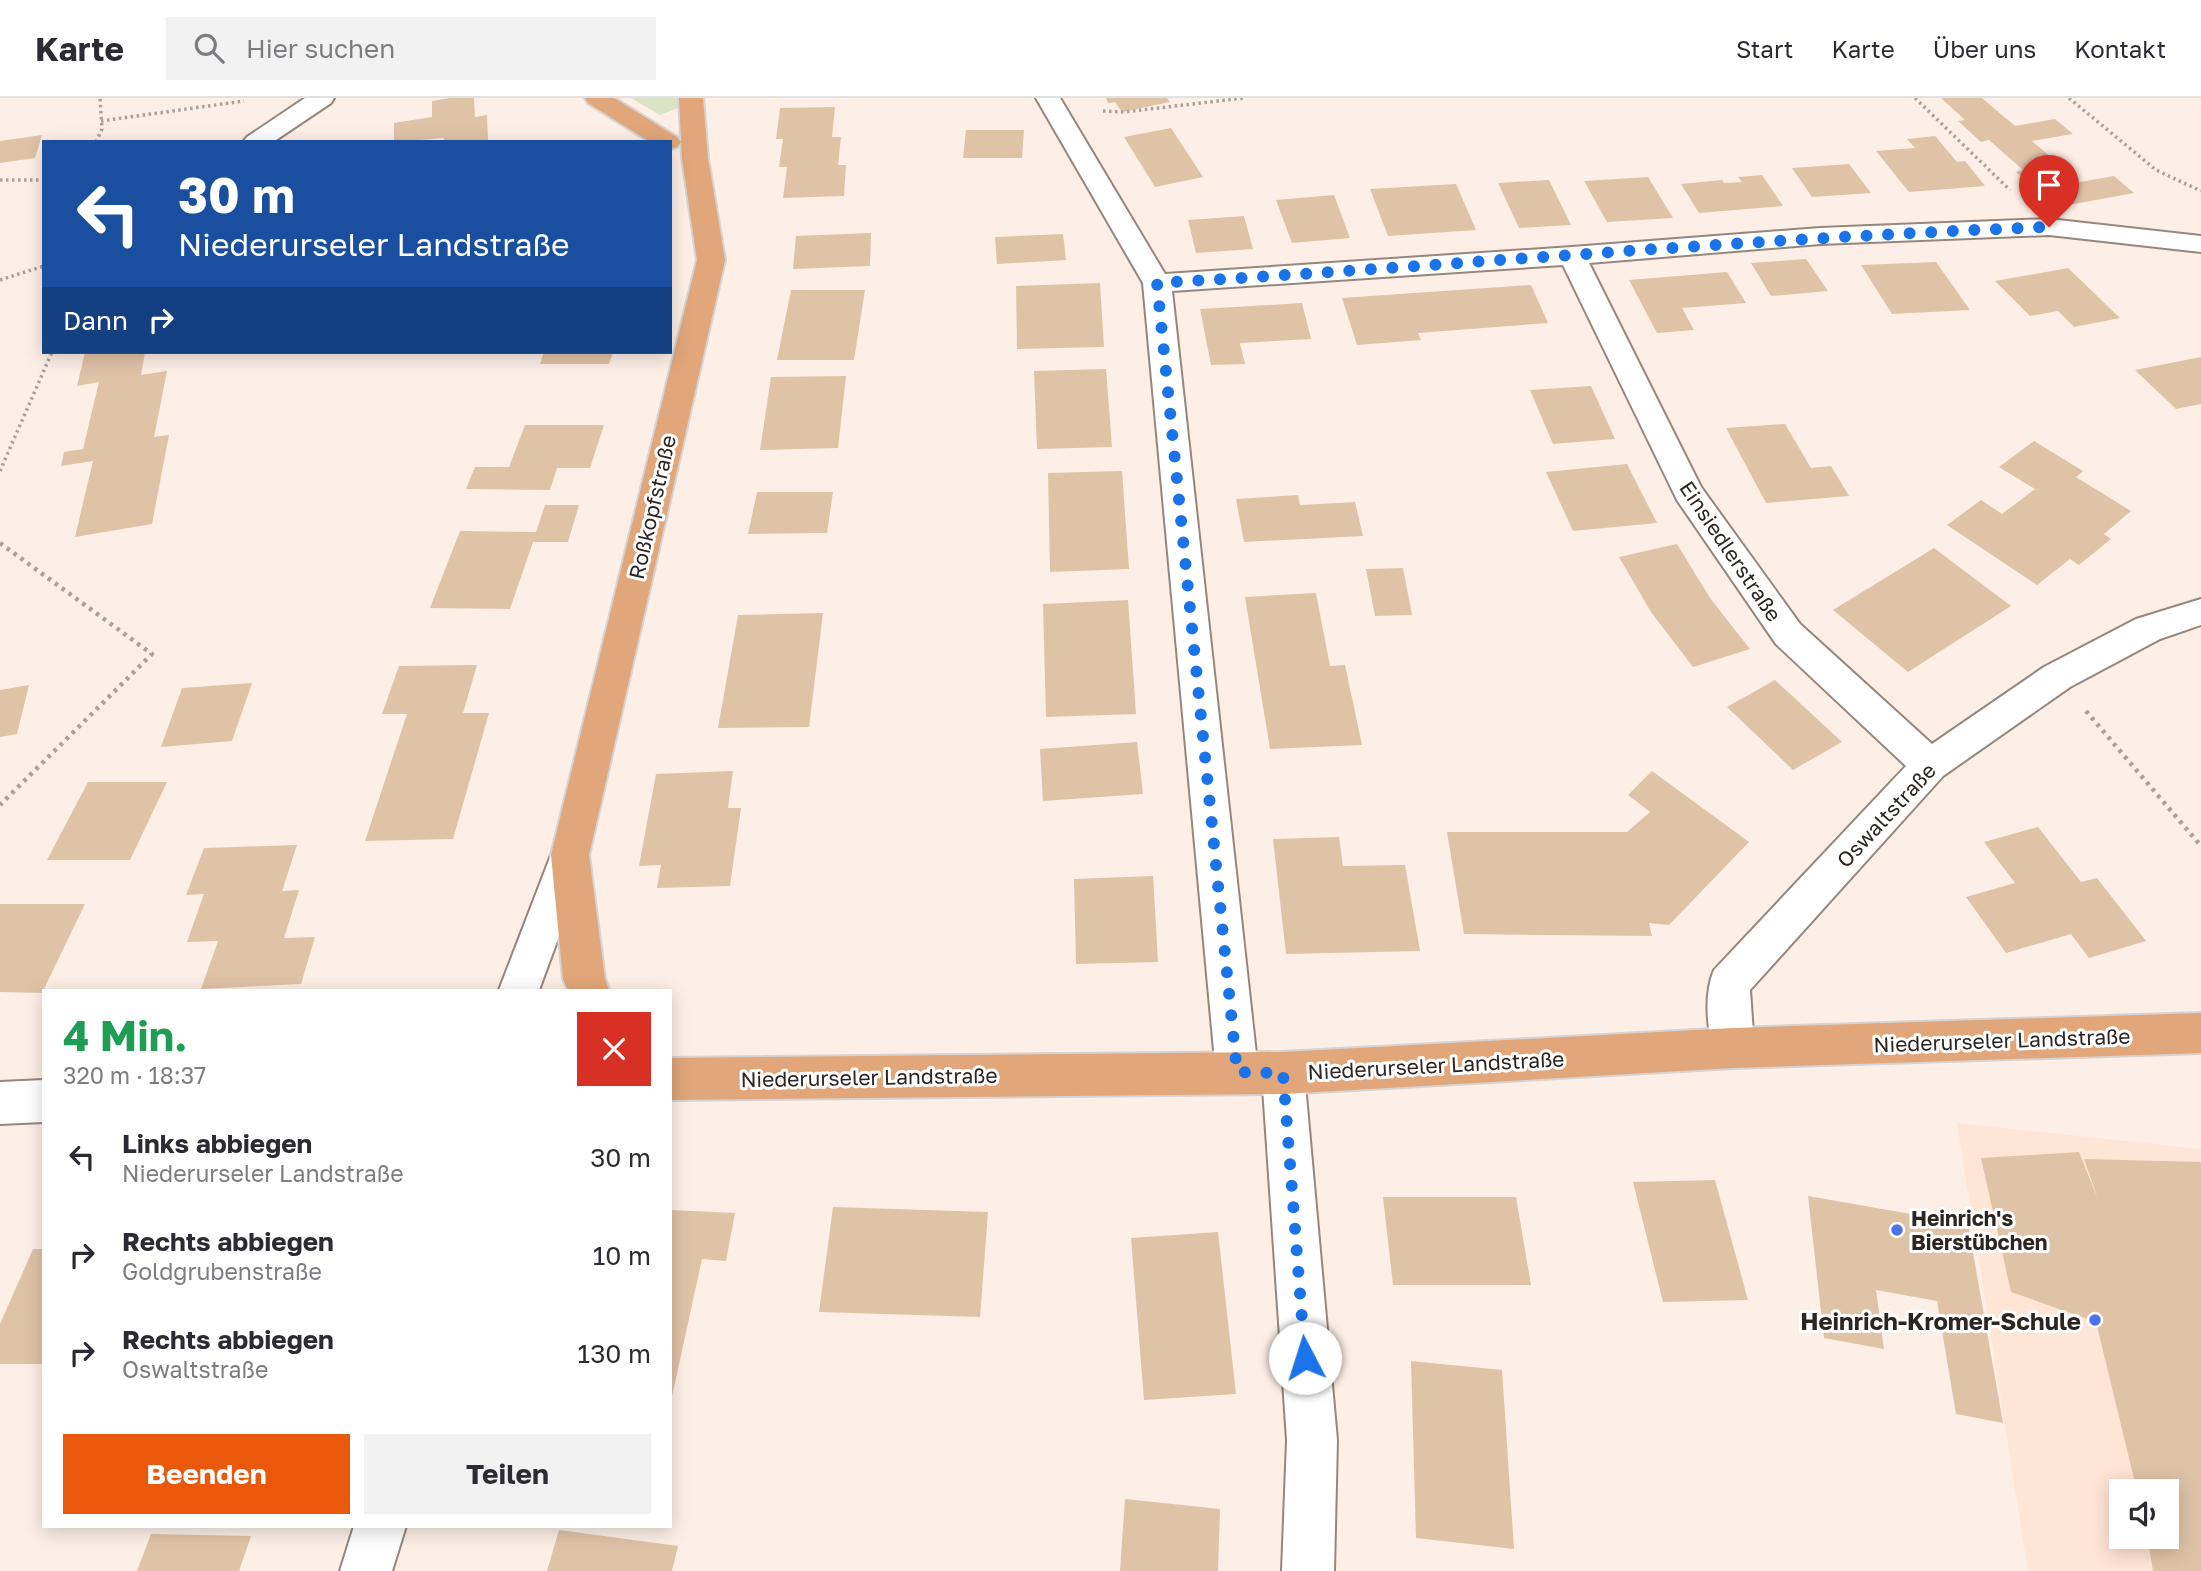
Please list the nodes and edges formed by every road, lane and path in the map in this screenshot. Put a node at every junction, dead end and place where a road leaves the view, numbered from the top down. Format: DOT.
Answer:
graph roads {
  1 [pos="100,98"];
  2 [pos="322,98"];
  3 [pos="597,98"];
  4 [pos="691,98"];
  5 [pos="1048,98"];
  6 [pos="1244,98"];
  7 [pos="1915,98"];
  8 [pos="2069,98"];
  9 [pos="252,100"];
  10 [pos="1100,111"];
  11 [pos="101,121"];
  12 [pos="97,140"];
  13 [pos="259,140"];
  14 [pos="665,140"];
  15 [pos="678,148"];
  16 [pos="0,180"];
  17 [pos="42,180"];
  18 [pos="2201,191"];
  19 [pos="2019,199"];
  20 [pos="2201,244"];
  21 [pos="1572,256"];
  22 [pos="42,267"];
  23 [pos="0,280"];
  24 [pos="1157,283"];
  25 [pos="51,354"];
  26 [pos="0,471"];
  27 [pos="0,543"];
  28 [pos="2201,612"];
  29 [pos="2086,711"];
  30 [pos="1930,765"];
  31 [pos="0,805"];
  32 [pos="2201,846"];
  33 [pos="570,855"];
  34 [pos="519,989"];
  35 [pos="588,989"];
  36 [pos="2201,1033"];
  37 [pos="1733,1048"];
  38 [pos="1260,1073"];
  39 [pos="672,1079"];
  40 [pos="42,1101"];
  41 [pos="0,1103"];
  42 [pos="379,1528"];
  43 [pos="366,1571"];
  44 [pos="1308,1571"];
  1 -- 11 [label="path"];
  2 -- 13 [label="street"];
  3 -- 14 [label="main road"];
  4 -- 15 [label="main road, Roßkopfstraße"];
  5 -- 24 [label="street"];
  6 -- 10 [label="path"];
  7 -- 19 [label="path"];
  8 -- 18 [label="path"];
  9 -- 11 [label="path"];
  11 -- 12 [label="path"];
  15 -- 33 [label="main road, Roßkopfstraße"];
  16 -- 17 [label="path"];
  20 -- 21 [label="street"];
  21 -- 24 [label="street"];
  21 -- 30 [label="street, Einsiedlerstraße"];
  22 -- 23 [label="path"];
  24 -- 38 [label="street"];
  25 -- 26 [label="path"];
  27 -- 31 [label="path"];
  28 -- 30 [label="street, Oswaltstraße"];
  29 -- 32 [label="path"];
  30 -- 37 [label="street, Oswaltstraße"];
  33 -- 34 [label="street, Roßkopfstraße"];
  33 -- 35 [label="main road, Roßkopfstraße"];
  36 -- 37 [label="main road, Niederurseler Landstraße"];
  37 -- 38 [label="main road, Niederurseler Landstraße"];
  38 -- 39 [label="main road, Niederurseler Landstraße"];
  38 -- 44 [label="street"];
  40 -- 41 [label="street"];
  42 -- 43 [label="street"];
}
